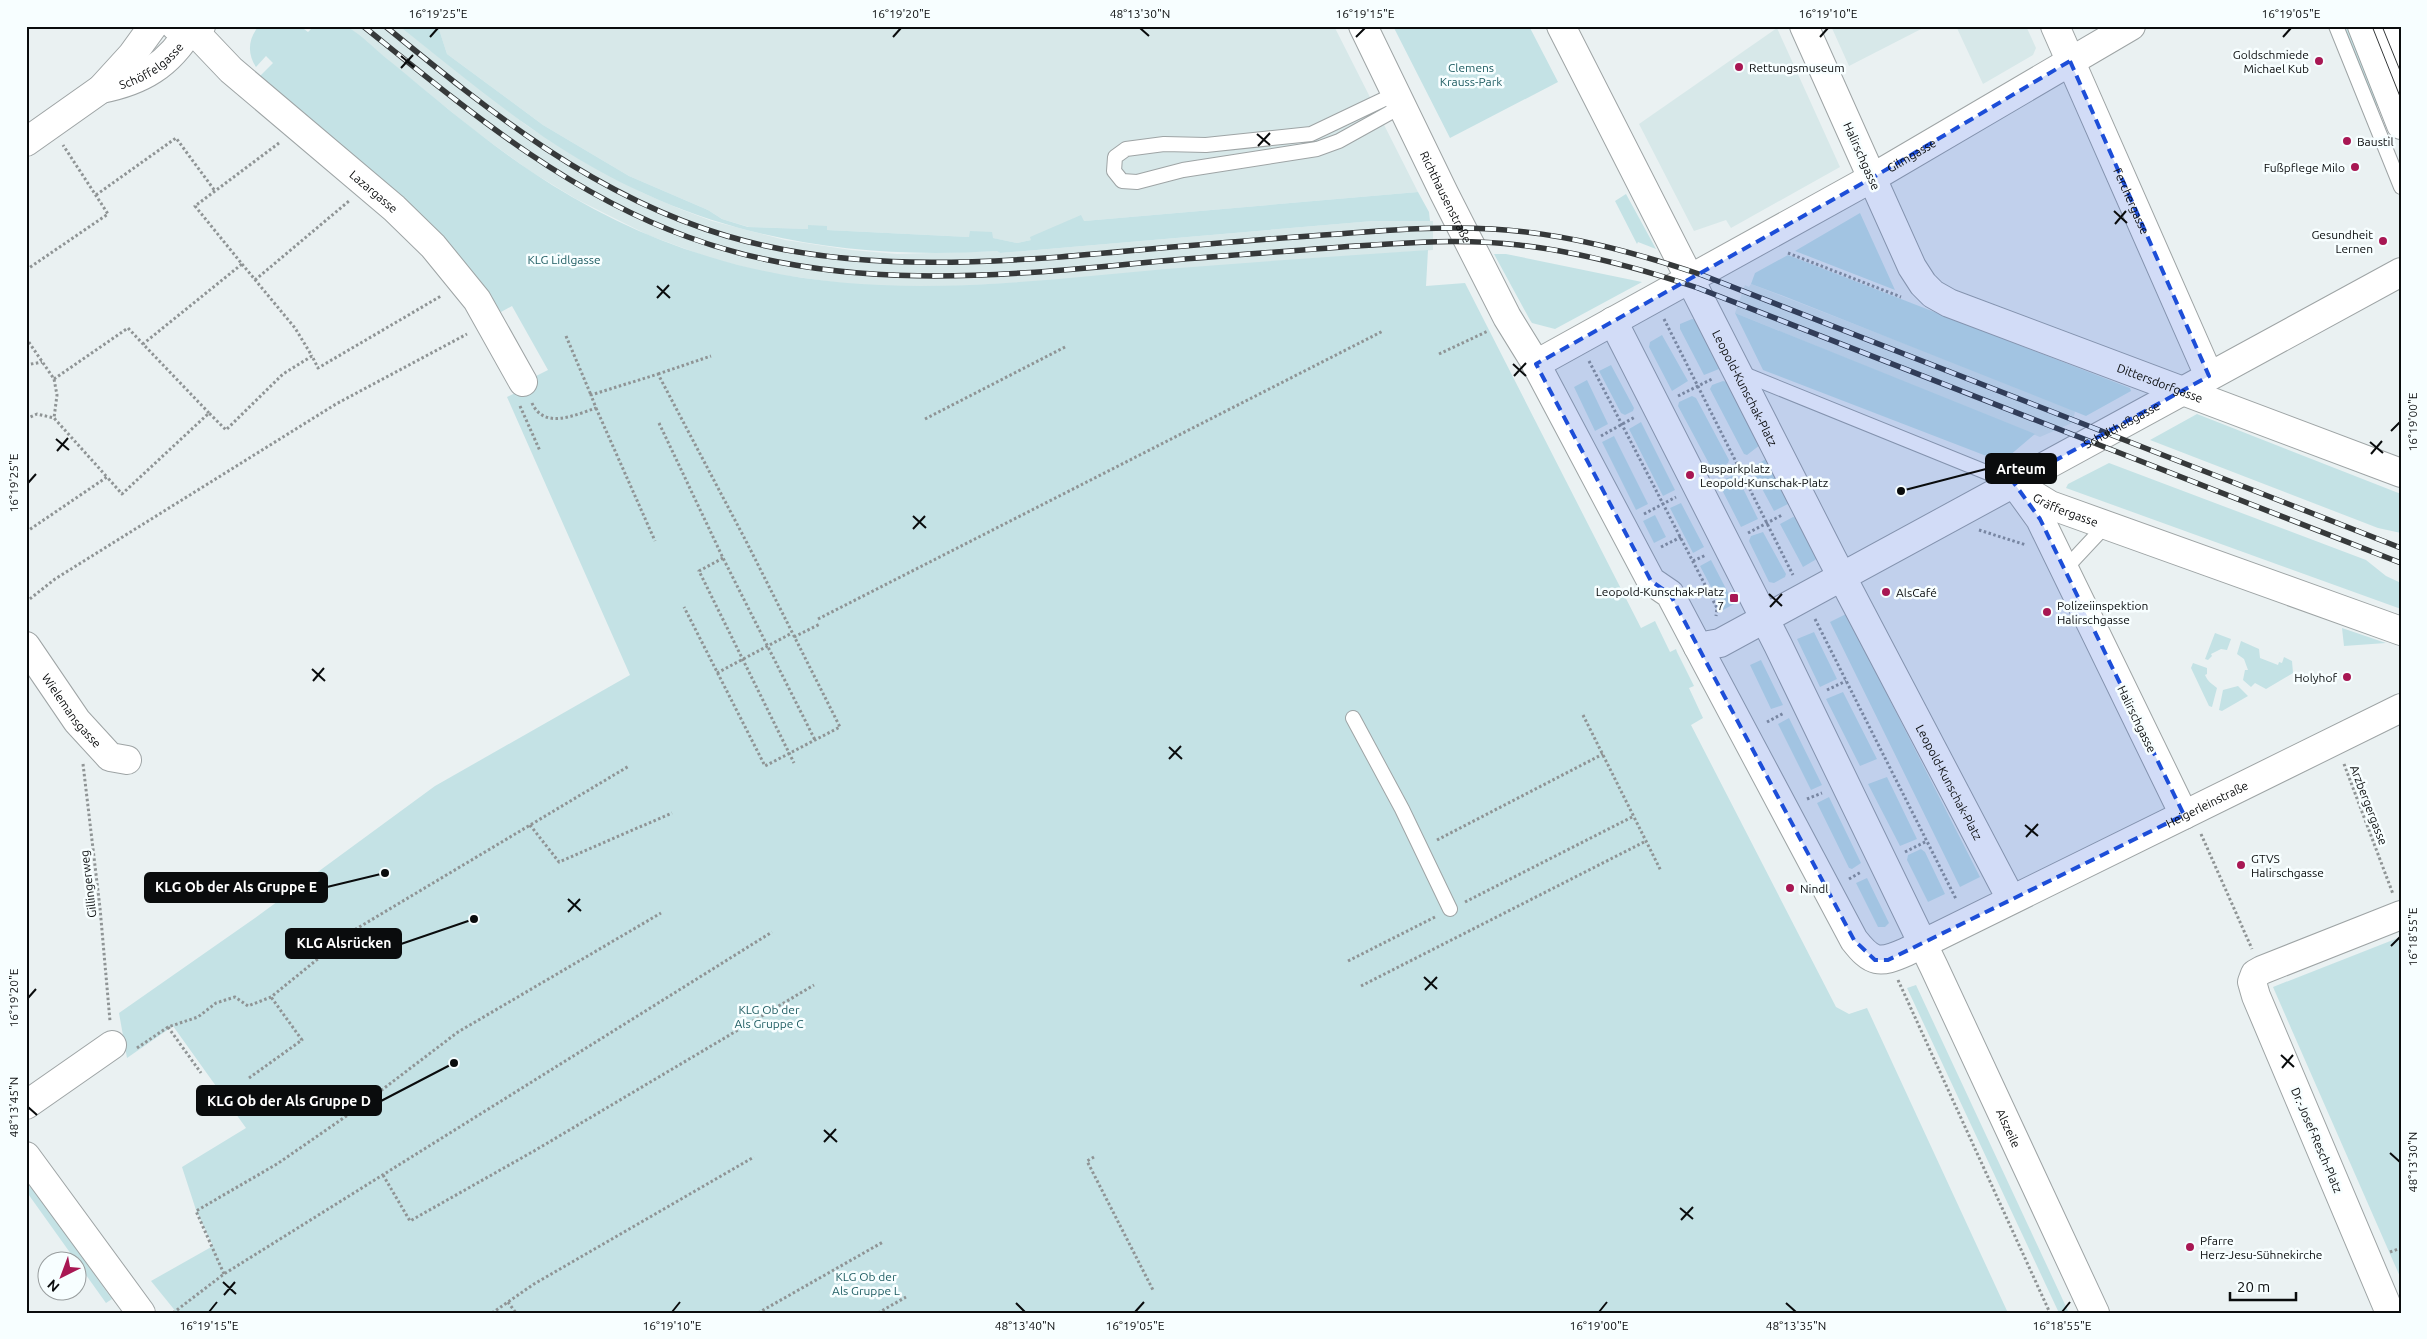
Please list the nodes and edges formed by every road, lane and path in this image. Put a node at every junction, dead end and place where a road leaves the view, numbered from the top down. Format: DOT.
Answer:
graph roads {
  1 [pos="153,26"];
  2 [pos="1363,26"];
  3 [pos="1562,26"];
  4 [pos="2054,26"];
  5 [pos="2131,26"];
  6 [pos="2336,26"];
  7 [pos="2362,26"];
  8 [pos="2377,26"];
  9 [pos="2392,26"];
  10 [pos="189,27"];
  11 [pos="1809,38"];
  12 [pos="2401,48"];
  13 [pos="2070,61"];
  14 [pos="2401,86"];
  15 [pos="101,89"];
  16 [pos="1398,100"];
  17 [pos="2400,123"];
  18 [pos="282,141"];
  19 [pos="26,142"];
  20 [pos="62,143"];
  21 [pos="1872,178"];
  22 [pos="2401,187"];
  23 [pos="215,191"];
  24 [pos="96,194"];
  25 [pos="353,197"];
  26 [pos="1784,251"];
  27 [pos="242,264"];
  28 [pos="26,270"];
  29 [pos="2401,272"];
  30 [pos="1690,278"];
  31 [pos="255,280"];
  32 [pos="1915,291"];
  33 [pos="448,292"];
  34 [pos="1613,321"];
  35 [pos="1492,328"];
  36 [pos="475,330"];
  37 [pos="1384,331"];
  38 [pos="566,336"];
  39 [pos="26,338"];
  40 [pos="1576,342"];
  41 [pos="143,344"];
  42 [pos="1067,346"];
  43 [pos="1439,354"];
  44 [pos="312,356"];
  45 [pos="711,356"];
  46 [pos="42,362"];
  47 [pos="1536,364"];
  48 [pos="26,365"];
  49 [pos="1736,369"];
  50 [pos="658,374"];
  51 [pos="2209,376"];
  52 [pos="54,378"];
  53 [pos="2180,391"];
  54 [pos="521,393"];
  55 [pos="591,395"];
  56 [pos="1672,399"];
  57 [pos="596,408"];
  58 [pos="209,413"];
  59 [pos="1639,415"];
  60 [pos="54,418"];
  61 [pos="925,419"];
  62 [pos="26,420"];
  63 [pos="659,423"];
  64 [pos="1622,424"];
  65 [pos="1598,437"];
  66 [pos="540,451"];
  67 [pos="2401,473"];
  68 [pos="107,477"];
  69 [pos="2014,483"];
  70 [pos="1681,494"];
  71 [pos="1663,503"];
  72 [pos="1805,504"];
  73 [pos="1639,517"];
  74 [pos="2106,524"];
  75 [pos="1977,529"];
  76 [pos="26,532"];
  77 [pos="1742,536"];
  78 [pos="1681,537"];
  79 [pos="655,541"];
  80 [pos="2031,546"];
  81 [pos="1656,549"];
  82 [pos="1711,552"];
  83 [pos="723,558"];
  84 [pos="1693,561"];
  85 [pos="2063,571"];
  86 [pos="1842,577"];
  87 [pos="26,602"];
  88 [pos="684,607"];
  89 [pos="1765,619"];
  90 [pos="2401,631"];
  91 [pos="793,635"];
  92 [pos="1710,645"];
  93 [pos="26,646"];
  94 [pos="768,646"];
  95 [pos="742,659"];
  96 [pos="717,673"];
  97 [pos="1846,681"];
  98 [pos="1821,694"];
  99 [pos="2401,708"];
  100 [pos="1790,710"];
  101 [pos="1583,715"];
  102 [pos="1353,718"];
  103 [pos="1767,722"];
  104 [pos="814,740"];
  105 [pos="2334,741"];
  106 [pos="789,753"];
  107 [pos="1603,754"];
  108 [pos="82,760"];
  109 [pos="127,760"];
  110 [pos="794,762"];
  111 [pos="629,766"];
  112 [pos="1830,790"];
  113 [pos="1806,800"];
  114 [pos="672,813"];
  115 [pos="2184,815"];
  116 [pos="1634,816"];
  117 [pos="530,825"];
  118 [pos="1646,841"];
  119 [pos="1927,841"];
  120 [pos="1420,848"];
  121 [pos="1901,854"];
  122 [pos="1868,868"];
  123 [pos="1662,871"];
  124 [pos="1847,879"];
  125 [pos="2010,900"];
  126 [pos="2398,908"];
  127 [pos="1450,909"];
  128 [pos="661,913"];
  129 [pos="772,932"];
  130 [pos="1922,944"];
  131 [pos="2255,956"];
  132 [pos="1888,960"];
  133 [pos="1348,961"];
  134 [pos="814,985"];
  135 [pos="1361,986"];
  136 [pos="271,997"];
  137 [pos="168,1027"];
  138 [pos="108,1048"];
  139 [pos="201,1073"];
  140 [pos="249,1078"];
  141 [pos="26,1105"];
  142 [pos="26,1156"];
  143 [pos="754,1157"];
  144 [pos="1094,1157"];
  145 [pos="383,1175"];
  146 [pos="883,1242"];
  147 [pos="224,1274"];
  148 [pos="1153,1290"];
  149 [pos="906,1297"];
  150 [pos="508,1302"];
  151 [pos="135,1311"];
  152 [pos="173,1313"];
  153 [pos="492,1313"];
  154 [pos="516,1313"];
  155 [pos="758,1313"];
  156 [pos="878,1313"];
  157 [pos="2050,1313"];
  158 [pos="2094,1313"];
  159 [pos="2390,1313"];
  1 -- 15 [label="street, Schöffelgasse"];
  2 -- 16 [label="street, Richthausenstraße"];
  3 -- 30 [label="street"];
  4 -- 13 [label="street, Ferchergasse"];
  5 -- 13 [label="street, Gilmgasse"];
  6 -- 22 [label="lane"];
  7 -- 17 [label="street"];
  8 -- 14 [label="lane"];
  9 -- 12 [label="street"];
  10 -- 15 [label="street, Schöffelgasse"];
  10 -- 54 [label="street, Lazargasse"];
  11 -- 21 [label="street, Halirschgasse"];
  13 -- 21 [label="street, Gilmgasse"];
  13 -- 51 [label="street, Ferchergasse"];
  15 -- 19 [label="street, Schöffelgasse"];
  16 -- 16 [label="lane"];
  16 -- 47 [label="street, Richthausenstraße"];
  18 -- 23 [label="path"];
  20 -- 24 [label="path"];
  21 -- 30 [label="street, Gilmgasse"];
  21 -- 32 [label="street, Halirschgasse"];
  23 -- 24 [label="path"];
  23 -- 27 [label="path"];
  24 -- 28 [label="path"];
  25 -- 31 [label="path"];
  26 -- 32 [label="path"];
  27 -- 31 [label="path"];
  27 -- 41 [label="path"];
  29 -- 51 [label="street, Schultheßgasse"];
  30 -- 34 [label="street"];
  30 -- 49 [label="street, Leopold-Kunschak-Platz"];
  31 -- 44 [label="path"];
  32 -- 53 [label="street, Dittersdorfgasse"];
  33 -- 44 [label="path"];
  34 -- 40 [label="street"];
  34 -- 89 [label="street"];
  35 -- 43 [label="path"];
  36 -- 87 [label="path"];
  37 -- 91 [label="path"];
  38 -- 55 [label="path"];
  39 -- 46 [label="path"];
  40 -- 47 [label="street"];
  40 -- 64 [label="path"];
  41 -- 52 [label="path"];
  41 -- 58 [label="path"];
  42 -- 61 [label="path"];
  44 -- 58 [label="path"];
  45 -- 50 [label="path"];
  46 -- 48 [label="path"];
  46 -- 52 [label="path"];
  47 -- 92 [label="street"];
  49 -- 56 [label="path"];
  49 -- 69 [label="lane, Gräffergasse"];
  49 -- 72 [label="street, Leopold-Kunschak-Platz"];
  50 -- 55 [label="path"];
  50 -- 91 [label="path"];
  51 -- 53 [label="street, Schultheßgasse"];
  52 -- 60 [label="path"];
  53 -- 67 [label="street, Dittersdorfgasse"];
  53 -- 69 [label="street, Schultheßgasse"];
  54 -- 57 [label="path"];
  54 -- 66 [label="path"];
  55 -- 57 [label="path"];
  57 -- 79 [label="path"];
  58 -- 68 [label="path"];
  59 -- 64 [label="path"];
  60 -- 62 [label="path"];
  60 -- 68 [label="path"];
  63 -- 83 [label="path"];
  64 -- 65 [label="path"];
  64 -- 71 [label="path"];
  68 -- 76 [label="path"];
  69 -- 74 [label="street, Gräffergasse"];
  69 -- 85 [label="street, Halirschgasse"];
  69 -- 86 [label="street, Schultheßgasse"];
  70 -- 71 [label="path"];
  71 -- 73 [label="path"];
  71 -- 78 [label="path"];
  72 -- 77 [label="path"];
  72 -- 86 [label="street, Leopold-Kunschak-Platz"];
  74 -- 85 [label="lane"];
  74 -- 90 [label="street, Gräffergasse"];
  75 -- 80 [label="path"];
  78 -- 81 [label="path"];
  78 -- 84 [label="path"];
  82 -- 84 [label="path"];
  83 -- 94 [label="path"];
  83 -- 95 [label="path"];
  84 -- 92 [label="path"];
  85 -- 115 [label="street, Halirschgasse"];
  86 -- 89 [label="street"];
  86 -- 125 [label="street, Leopold-Kunschak-Platz"];
  88 -- 96 [label="path"];
  89 -- 92 [label="street"];
  89 -- 130 [label="street"];
  91 -- 94 [label="path"];
  91 -- 104 [label="path"];
  92 -- 132 [label="street"];
  93 -- 109 [label="street, Wielemansgasse"];
  94 -- 95 [label="path"];
  94 -- 104 [label="path"];
  95 -- 96 [label="path"];
  95 -- 106 [label="path"];
  96 -- 106 [label="path"];
  97 -- 98 [label="path"];
  99 -- 105 [label="street, Heigerleinstraße"];
  100 -- 103 [label="path"];
  101 -- 107 [label="path"];
  102 -- 120 [label="lane"];
  104 -- 106 [label="path"];
  105 -- 115 [label="street, Heigerleinstraße"];
  105 -- 126 [label="path, Arzbergergasse"];
  106 -- 110 [label="path"];
  107 -- 116 [label="path"];
  107 -- 120 [label="path"];
  108 -- 138 [label="path, Gillingerweg"];
  111 -- 117 [label="path"];
  112 -- 113 [label="path"];
  114 -- 117 [label="path"];
  115 -- 125 [label="street, Heigerleinstraße"];
  115 -- 131 [label="path"];
  116 -- 118 [label="path"];
  116 -- 127 [label="path"];
  117 -- 136 [label="path"];
  118 -- 123 [label="path"];
  118 -- 135 [label="path"];
  119 -- 121 [label="path"];
  120 -- 127 [label="lane"];
  122 -- 124 [label="path"];
  125 -- 130 [label="street"];
  126 -- 159 [label="street, Dr.-Josef-Resch-Platz"];
  127 -- 133 [label="path"];
  128 -- 147 [label="path"];
  129 -- 145 [label="path"];
  130 -- 132 [label="street"];
  130 -- 158 [label="street, Alszeile"];
  132 -- 157 [label="path"];
  134 -- 145 [label="path"];
  136 -- 137 [label="path"];
  136 -- 140 [label="path"];
  137 -- 138 [label="path"];
  137 -- 139 [label="path"];
  138 -- 141 [label="street"];
  142 -- 151 [label="street"];
  143 -- 150 [label="path"];
  144 -- 148 [label="path"];
  145 -- 147 [label="path"];
  146 -- 155 [label="path"];
  147 -- 152 [label="path"];
  149 -- 156 [label="path"];
  150 -- 153 [label="path"];
  150 -- 154 [label="path"];
}
